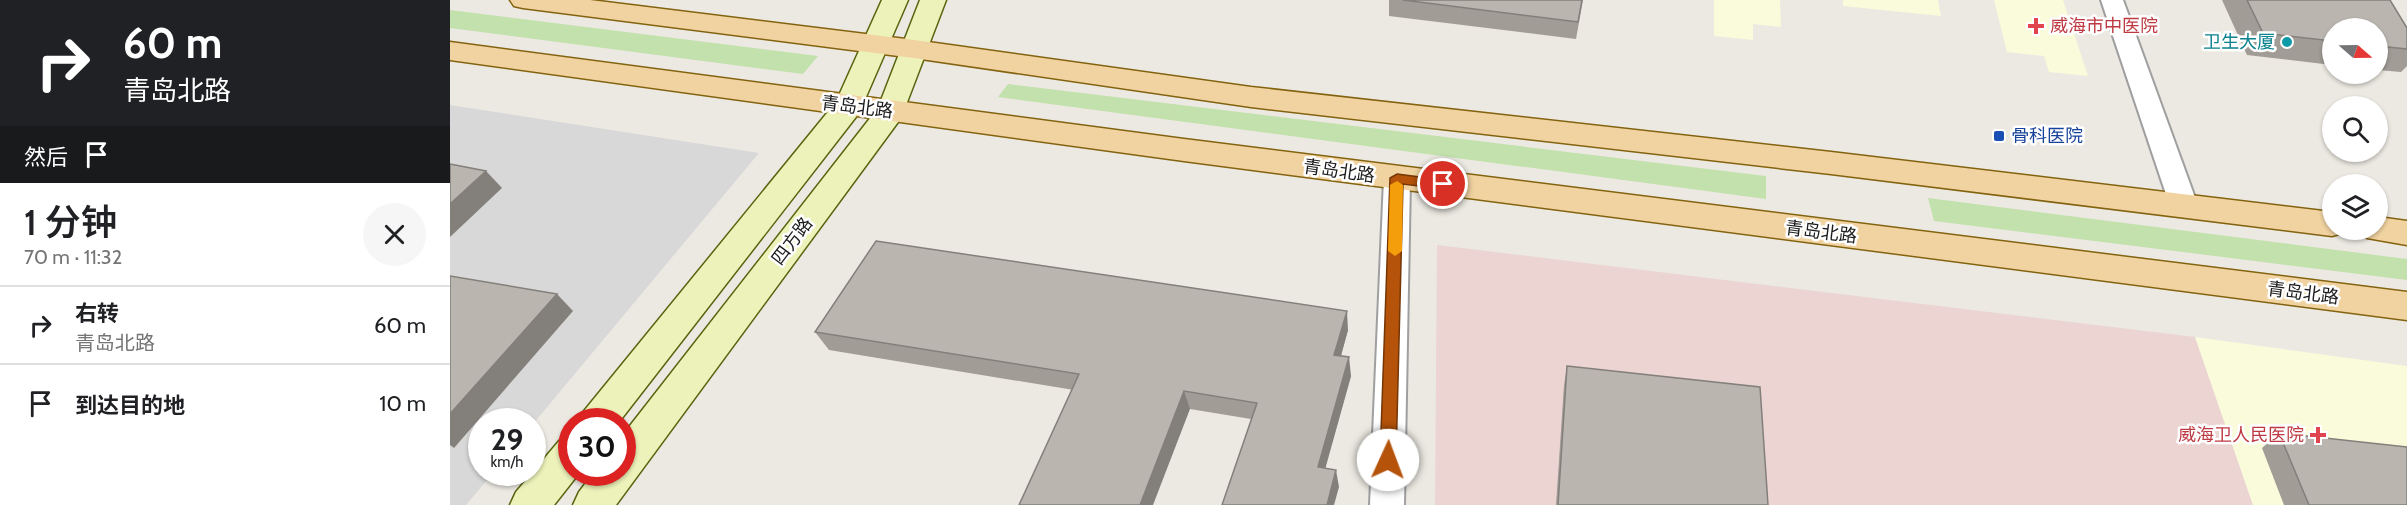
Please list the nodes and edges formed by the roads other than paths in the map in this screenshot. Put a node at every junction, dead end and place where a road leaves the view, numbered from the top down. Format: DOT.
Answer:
graph roads {
  1 [pos="523,0"];
  2 [pos="895,0"];
  3 [pos="933,0"];
  4 [pos="2112,0"];
  5 [pos="876,45"];
  6 [pos="914,49"];
  7 [pos="450,51"];
  8 [pos="849,106"];
  9 [pos="891,111"];
  10 [pos="1397,178"];
  11 [pos="2184,206"];
  12 [pos="2322,223"];
  13 [pos="2388,230"];
  14 [pos="2407,233"];
  15 [pos="2407,306"];
  16 [pos="608,408"];
  17 [pos="636,448"];
  18 [pos="558,470"];
  19 [pos="607,486"];
  20 [pos="530,505"];
  21 [pos="593,505"];
  22 [pos="1387,505"];
  1 -- 5 [label="main road"];
  2 -- 5 [label="main road"];
  3 -- 6 [label="main road, 四方路"];
  4 -- 11 [label="street"];
  5 -- 6 [label="main road"];
  5 -- 8 [label="main road"];
  6 -- 9 [label="main road, 四方路"];
  6 -- 11 [label="main road"];
  7 -- 8 [label="main road, 青岛北路"];
  8 -- 9 [label="main road, 青岛北路"];
  8 -- 16 [label="main road"];
  9 -- 10 [label="main road, 青岛北路"];
  9 -- 17 [label="main road, 四方路"];
  10 -- 15 [label="main road, 青岛北路"];
  10 -- 22 [label="street"];
  11 -- 12 [label="main road"];
  13 -- 14 [label="main road"];
  18 -- 20 [label="main road"];
  19 -- 21 [label="main road"];
}
